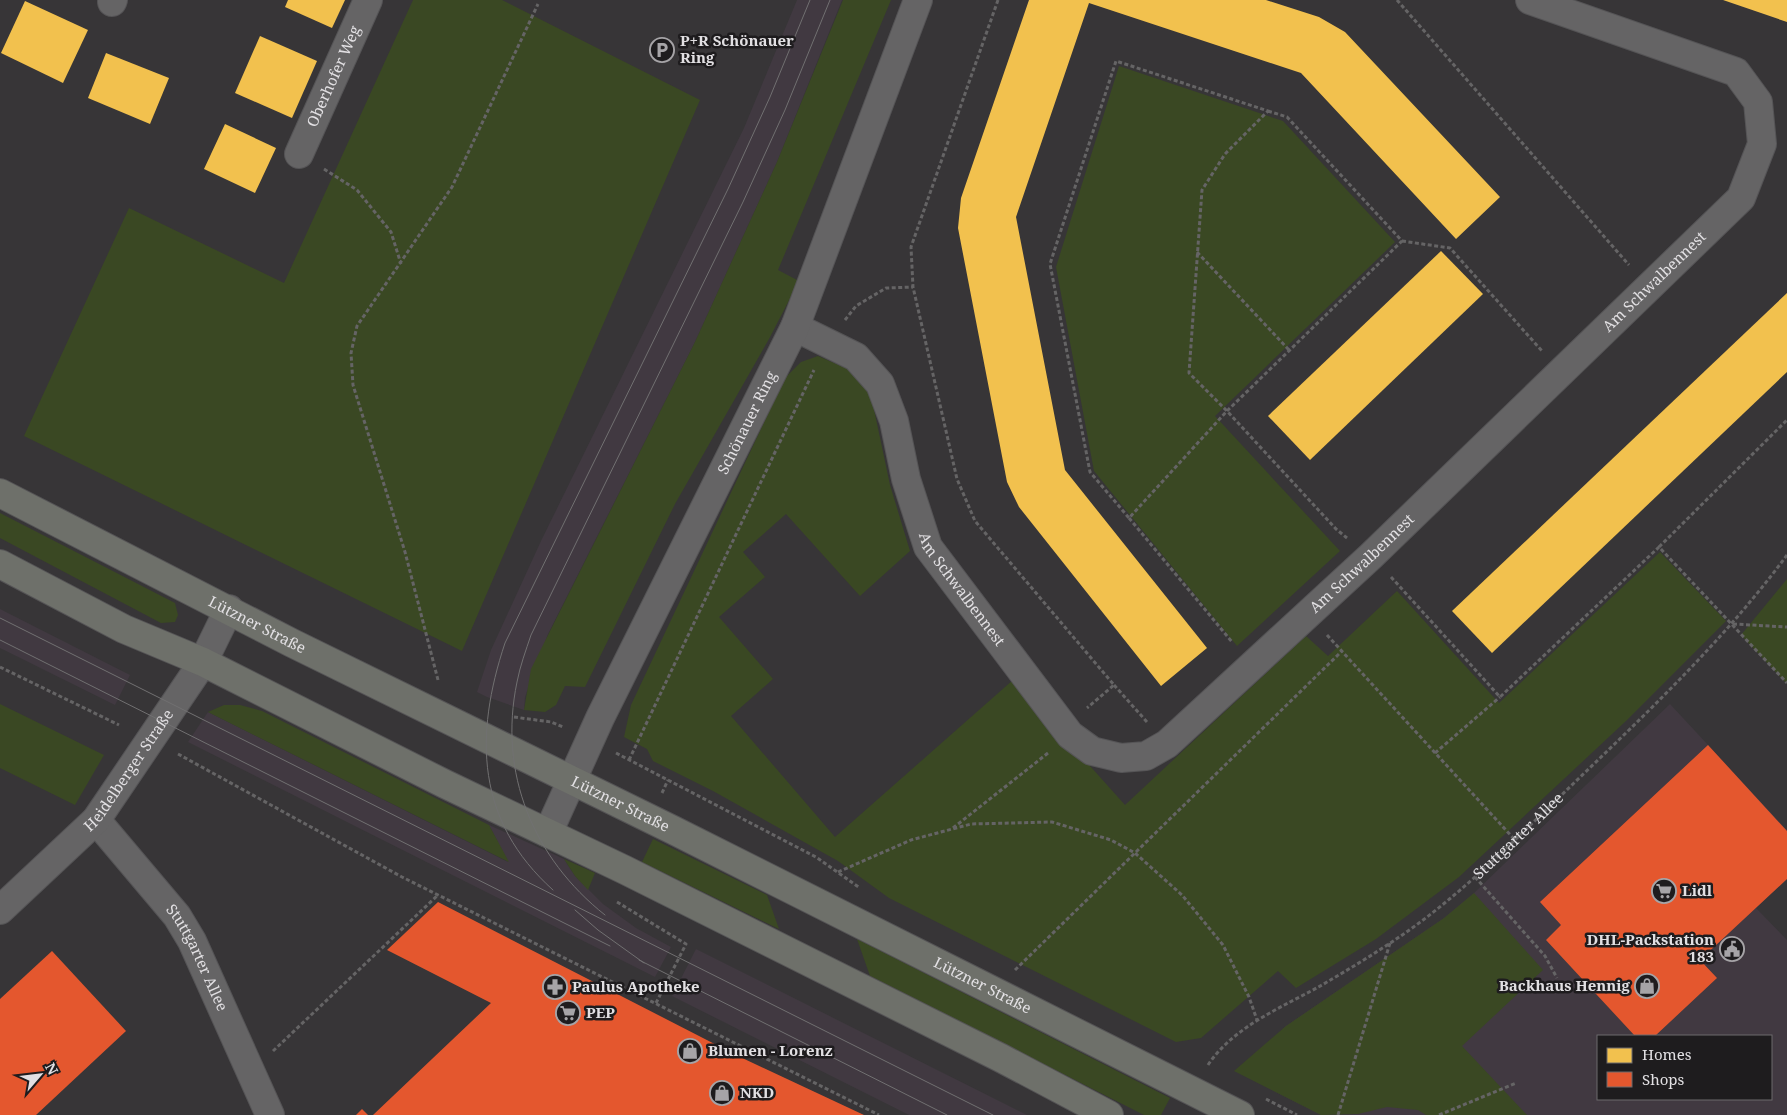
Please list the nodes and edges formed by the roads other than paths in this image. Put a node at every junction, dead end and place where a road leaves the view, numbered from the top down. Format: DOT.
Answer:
graph roads {
  1 [pos="368,0"];
  2 [pos="918,0"];
  3 [pos="1530,0"];
  4 [pos="299,154"];
  5 [pos="795,327"];
  6 [pos="0,493"];
  7 [pos="0,564"];
  8 [pos="229,609"];
  9 [pos="203,662"];
  10 [pos="572,781"];
  11 [pos="96,820"];
  12 [pos="548,833"];
  13 [pos="0,910"];
  14 [pos="270,1115"];
  15 [pos="1109,1115"];
  16 [pos="1240,1115"];
  1 -- 4 [label="street, Oberhofer Weg"];
  2 -- 5 [label="street, Schönauer Ring"];
  3 -- 5 [label="street, Am Schwalbennest"];
  5 -- 10 [label="street, Schönauer Ring"];
  6 -- 8 [label="main road, Lützner Straße"];
  7 -- 9 [label="main road"];
  8 -- 9 [label="street, Heidelberger Straße"];
  8 -- 10 [label="main road, Lützner Straße"];
  9 -- 11 [label="street, Heidelberger Straße"];
  9 -- 12 [label="main road"];
  10 -- 12 [label="street, Schönauer Ring"];
  10 -- 16 [label="main road, Lützner Straße"];
  11 -- 13 [label="street, Heidelberger Straße"];
  11 -- 14 [label="street, Stuttgarter Allee"];
  12 -- 15 [label="main road"];
}
